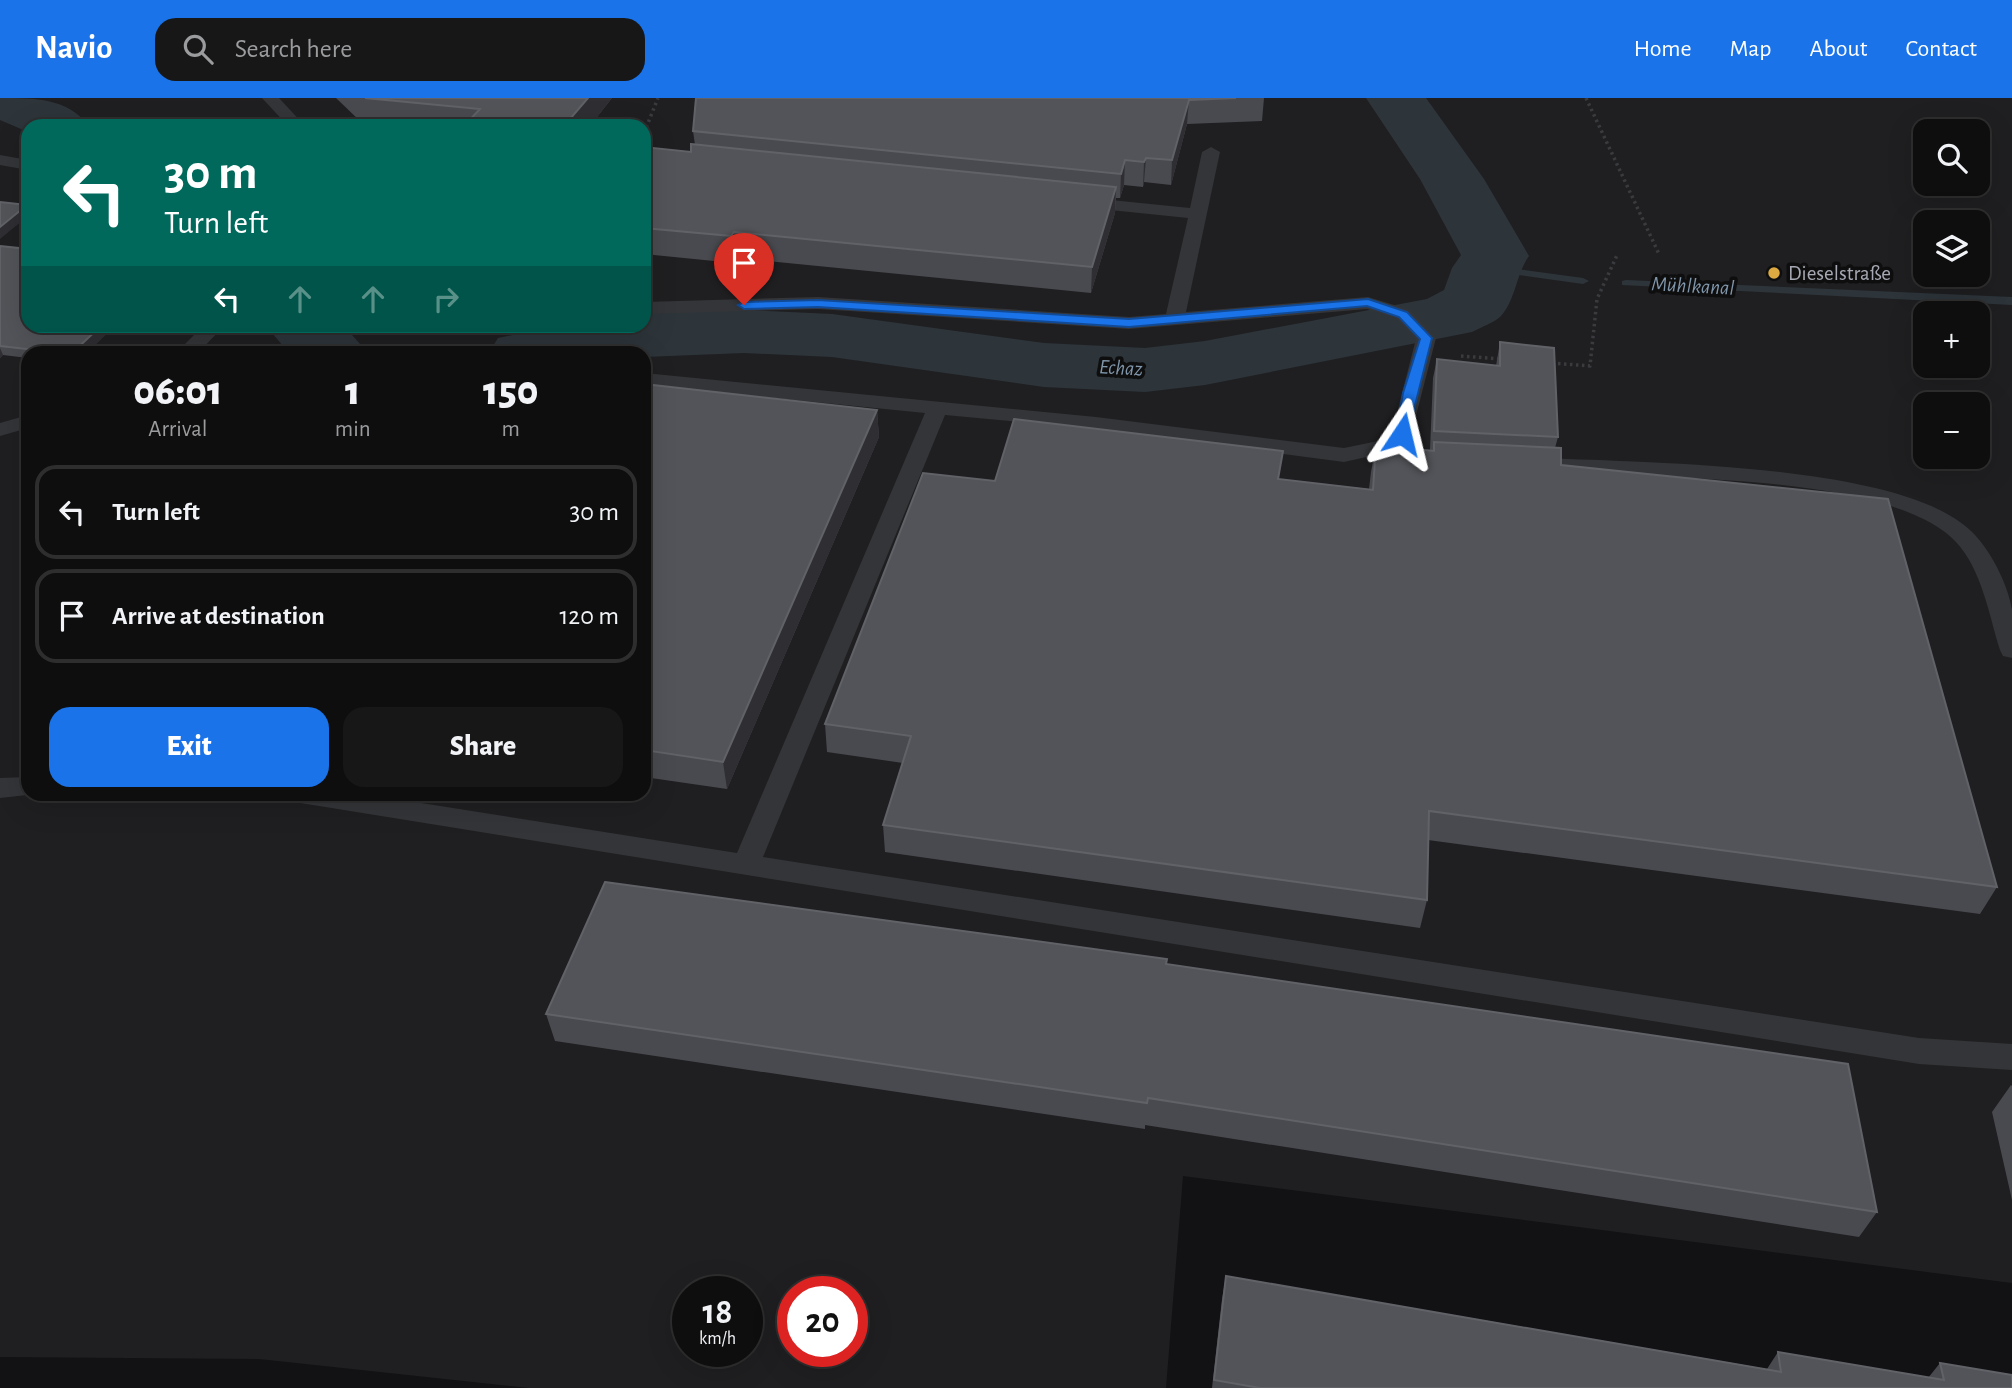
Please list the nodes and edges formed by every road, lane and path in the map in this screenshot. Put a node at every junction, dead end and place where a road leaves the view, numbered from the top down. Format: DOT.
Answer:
graph roads {
  1 [pos="270,98"];
  2 [pos="658,98"];
  3 [pos="1586,98"];
  4 [pos="290,119"];
  5 [pos="650,119"];
  6 [pos="1211,152"];
  7 [pos="0,160"];
  8 [pos="21,164"];
  9 [pos="1059,200"];
  10 [pos="1198,215"];
  11 [pos="1618,253"];
  12 [pos="1659,254"];
  13 [pos="651,308"];
  14 [pos="1403,314"];
  15 [pos="1175,319"];
  16 [pos="207,333"];
  17 [pos="193,346"];
  18 [pos="1425,346"];
  19 [pos="1507,359"];
  20 [pos="1549,363"];
  21 [pos="651,380"];
  22 [pos="938,406"];
  23 [pos="21,423"];
  24 [pos="0,430"];
  25 [pos="1344,455"];
  26 [pos="1413,459"];
  27 [pos="1523,464"];
  28 [pos="2012,650"];
  29 [pos="21,787"];
  30 [pos="0,788"];
  31 [pos="340,801"];
  32 [pos="744,866"];
  33 [pos="2012,1057"];
  1 -- 4 [label="lane"];
  2 -- 5 [label="path"];
  3 -- 12 [label="path"];
  6 -- 10 [label="lane"];
  7 -- 8 [label="lane"];
  9 -- 10 [label="lane"];
  10 -- 15 [label="lane"];
  11 -- 20 [label="path"];
  13 -- 15 [label="lane"];
  14 -- 15 [label="lane"];
  14 -- 18 [label="lane"];
  16 -- 17 [label="lane"];
  18 -- 19 [label="path"];
  18 -- 25 [label="lane"];
  21 -- 22 [label="lane"];
  22 -- 25 [label="lane"];
  22 -- 32 [label="lane"];
  23 -- 24 [label="lane"];
  25 -- 26 [label="lane"];
  27 -- 28 [label="lane"];
  29 -- 30 [label="lane"];
  31 -- 32 [label="lane"];
  32 -- 33 [label="lane"];
}
